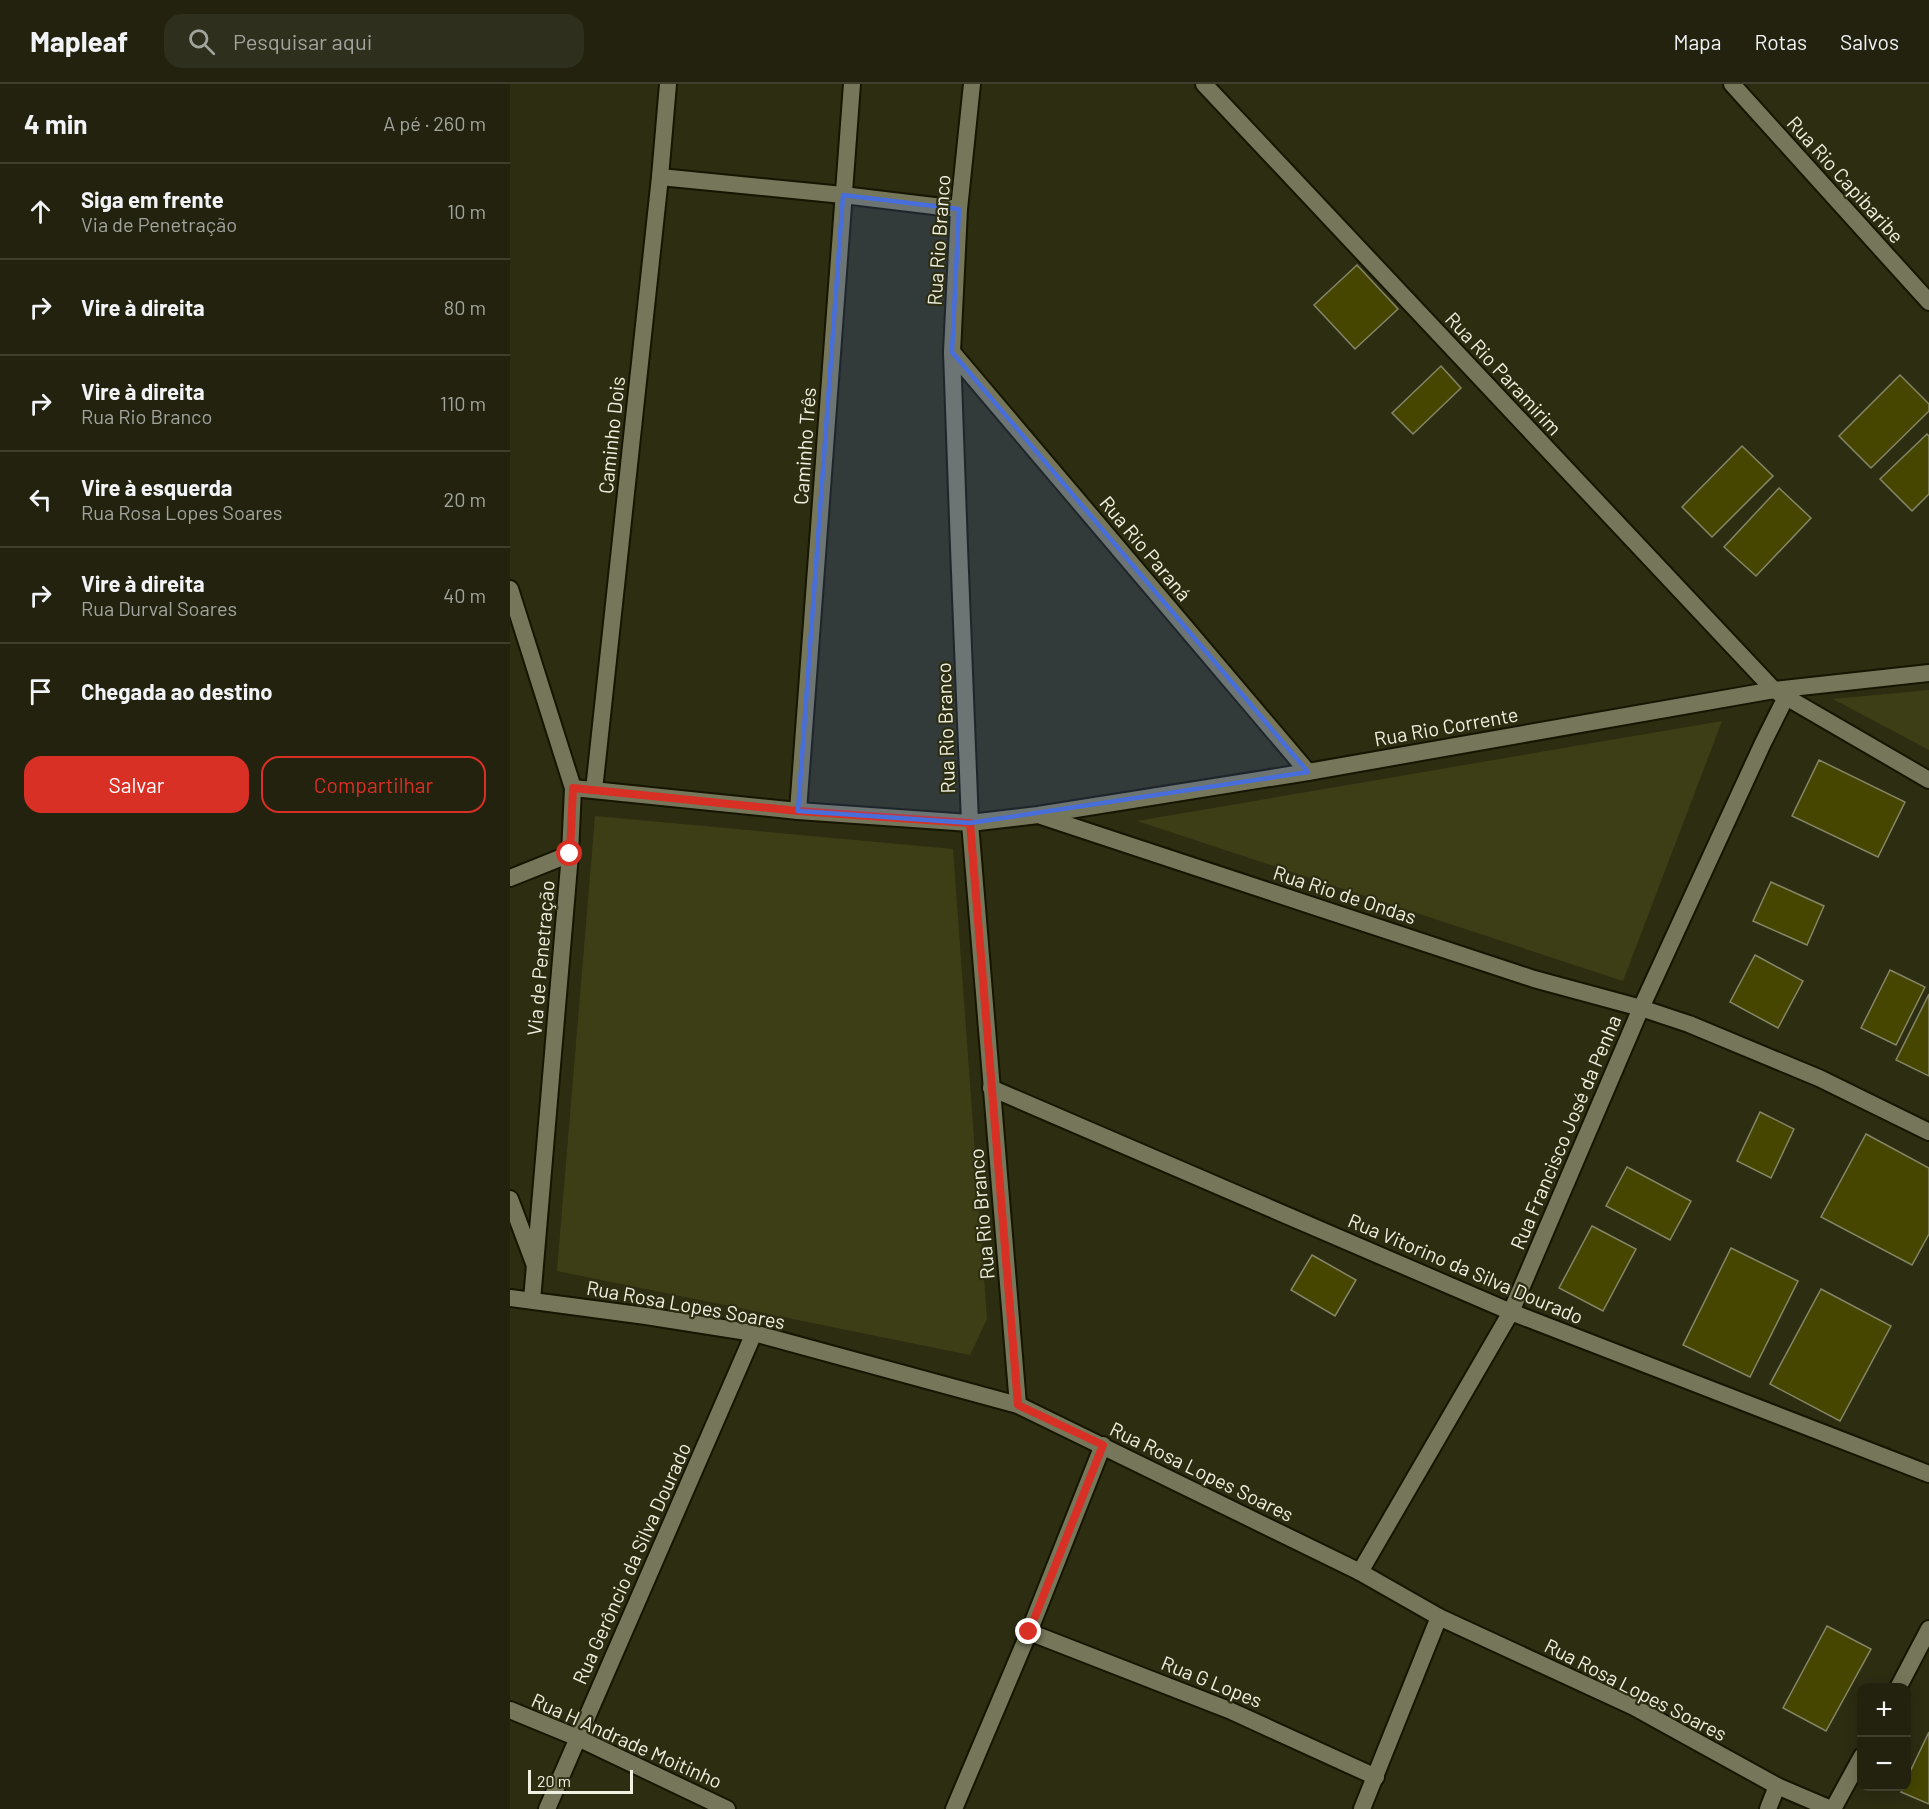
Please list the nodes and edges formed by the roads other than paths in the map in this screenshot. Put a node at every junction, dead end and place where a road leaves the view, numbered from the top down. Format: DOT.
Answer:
graph roads {
  1 [pos="668,84"];
  2 [pos="852,84"];
  3 [pos="972,84"];
  4 [pos="1204,84"];
  5 [pos="1732,84"];
  6 [pos="660,177"];
  7 [pos="843,195"];
  8 [pos="959,208"];
  9 [pos="1929,302"];
  10 [pos="952,352"];
  11 [pos="510,589"];
  12 [pos="1929,673"];
  13 [pos="1780,694"];
  14 [pos="1308,772"];
  15 [pos="1929,780"];
  16 [pos="573,788"];
  17 [pos="594,790"];
  18 [pos="798,811"];
  19 [pos="1038,814"];
  20 [pos="970,823"];
  21 [pos="570,854"];
  22 [pos="510,878"];
  23 [pos="1641,1008"];
  24 [pos="991,1088"];
  25 [pos="1929,1132"];
  26 [pos="510,1199"];
  27 [pos="535,1267"];
  28 [pos="510,1298"];
  29 [pos="532,1300"];
  30 [pos="1511,1312"];
  31 [pos="754,1333"];
  32 [pos="1018,1405"];
  33 [pos="1103,1445"];
  34 [pos="1929,1474"];
  35 [pos="1360,1572"];
  36 [pos="1439,1617"];
  37 [pos="1929,1629"];
  38 [pos="1029,1632"];
  39 [pos="1901,1683"];
  40 [pos="510,1710"];
  41 [pos="578,1738"];
  42 [pos="1857,1765"];
  43 [pos="1376,1777"];
  44 [pos="1778,1786"];
  45 [pos="547,1809"];
  46 [pos="727,1809"];
  47 [pos="954,1809"];
  48 [pos="1362,1809"];
  49 [pos="1768,1809"];
  50 [pos="1832,1809"];
  1 -- 6 [label="street, Caminho Dois"];
  2 -- 7 [label="street, Caminho Três"];
  3 -- 8 [label="street, Rua Rio Branco"];
  4 -- 13 [label="street, Rua Rio Paramirim"];
  5 -- 9 [label="street, Rua Rio Capibaribe"];
  6 -- 7 [label="street"];
  6 -- 17 [label="street, Caminho Dois"];
  7 -- 8 [label="street"];
  7 -- 18 [label="street, Caminho Três"];
  8 -- 10 [label="street, Rua Rio Branco"];
  10 -- 14 [label="street, Rua Rio Paraná"];
  10 -- 20 [label="street, Rua Rio Branco"];
  11 -- 16 [label="street, Via de Penetração"];
  12 -- 13 [label="street, Rua Rio Corrente"];
  13 -- 14 [label="street, Rua Rio Corrente"];
  13 -- 15 [label="street, Rua Rio Paramirim"];
  13 -- 23 [label="street, Rua Francisco José da Penha"];
  14 -- 19 [label="street, Rua Rio Corrente"];
  16 -- 17 [label="street, Rua Rio Corrente"];
  16 -- 21 [label="street, Via de Penetração"];
  17 -- 18 [label="street, Rua Rio Corrente"];
  18 -- 20 [label="street, Rua Rio Corrente"];
  19 -- 20 [label="street, Rua Rio Corrente"];
  19 -- 23 [label="street, Rua Rio de Ondas"];
  20 -- 24 [label="street, Rua Rio Branco"];
  21 -- 22 [label="street"];
  21 -- 27 [label="street, Via de Penetração"];
  23 -- 25 [label="street, Rua Rio de Ondas"];
  23 -- 30 [label="street, Rua Francisco José da Penha"];
  24 -- 30 [label="street, Rua Vitorino da Silva Dourado"];
  24 -- 32 [label="street, Rua Rio Branco"];
  26 -- 27 [label="street, Via de Penetração"];
  27 -- 29 [label="street, Via de Penetração"];
  28 -- 29 [label="street, Rua Rosa Lopes Soares"];
  29 -- 31 [label="street, Rua Rosa Lopes Soares"];
  30 -- 34 [label="street, Rua Vitorino da Silva Dourado"];
  30 -- 35 [label="street, Rua Francisco José da Penha"];
  31 -- 32 [label="street, Rua Rosa Lopes Soares"];
  31 -- 41 [label="street, Rua Gerôncio da Silva Dourado"];
  32 -- 33 [label="street, Rua Rosa Lopes Soares"];
  33 -- 35 [label="street, Rua Rosa Lopes Soares"];
  33 -- 38 [label="street"];
  35 -- 36 [label="street, Rua Rosa Lopes Soares"];
  36 -- 43 [label="street"];
  36 -- 44 [label="street, Rua Rosa Lopes Soares"];
  37 -- 39 [label="street"];
  38 -- 43 [label="street, Rua G Lopes"];
  38 -- 47 [label="street"];
  40 -- 41 [label="street, Rua H Andrade Moitinho"];
  41 -- 45 [label="street, Rua Gerôncio da Silva Dourado"];
  41 -- 46 [label="street, Rua H Andrade Moitinho"];
  42 -- 50 [label="street"];
  43 -- 48 [label="street"];
  44 -- 49 [label="street"];
  44 -- 50 [label="street, Rua Rosa Lopes Soares"];
}
